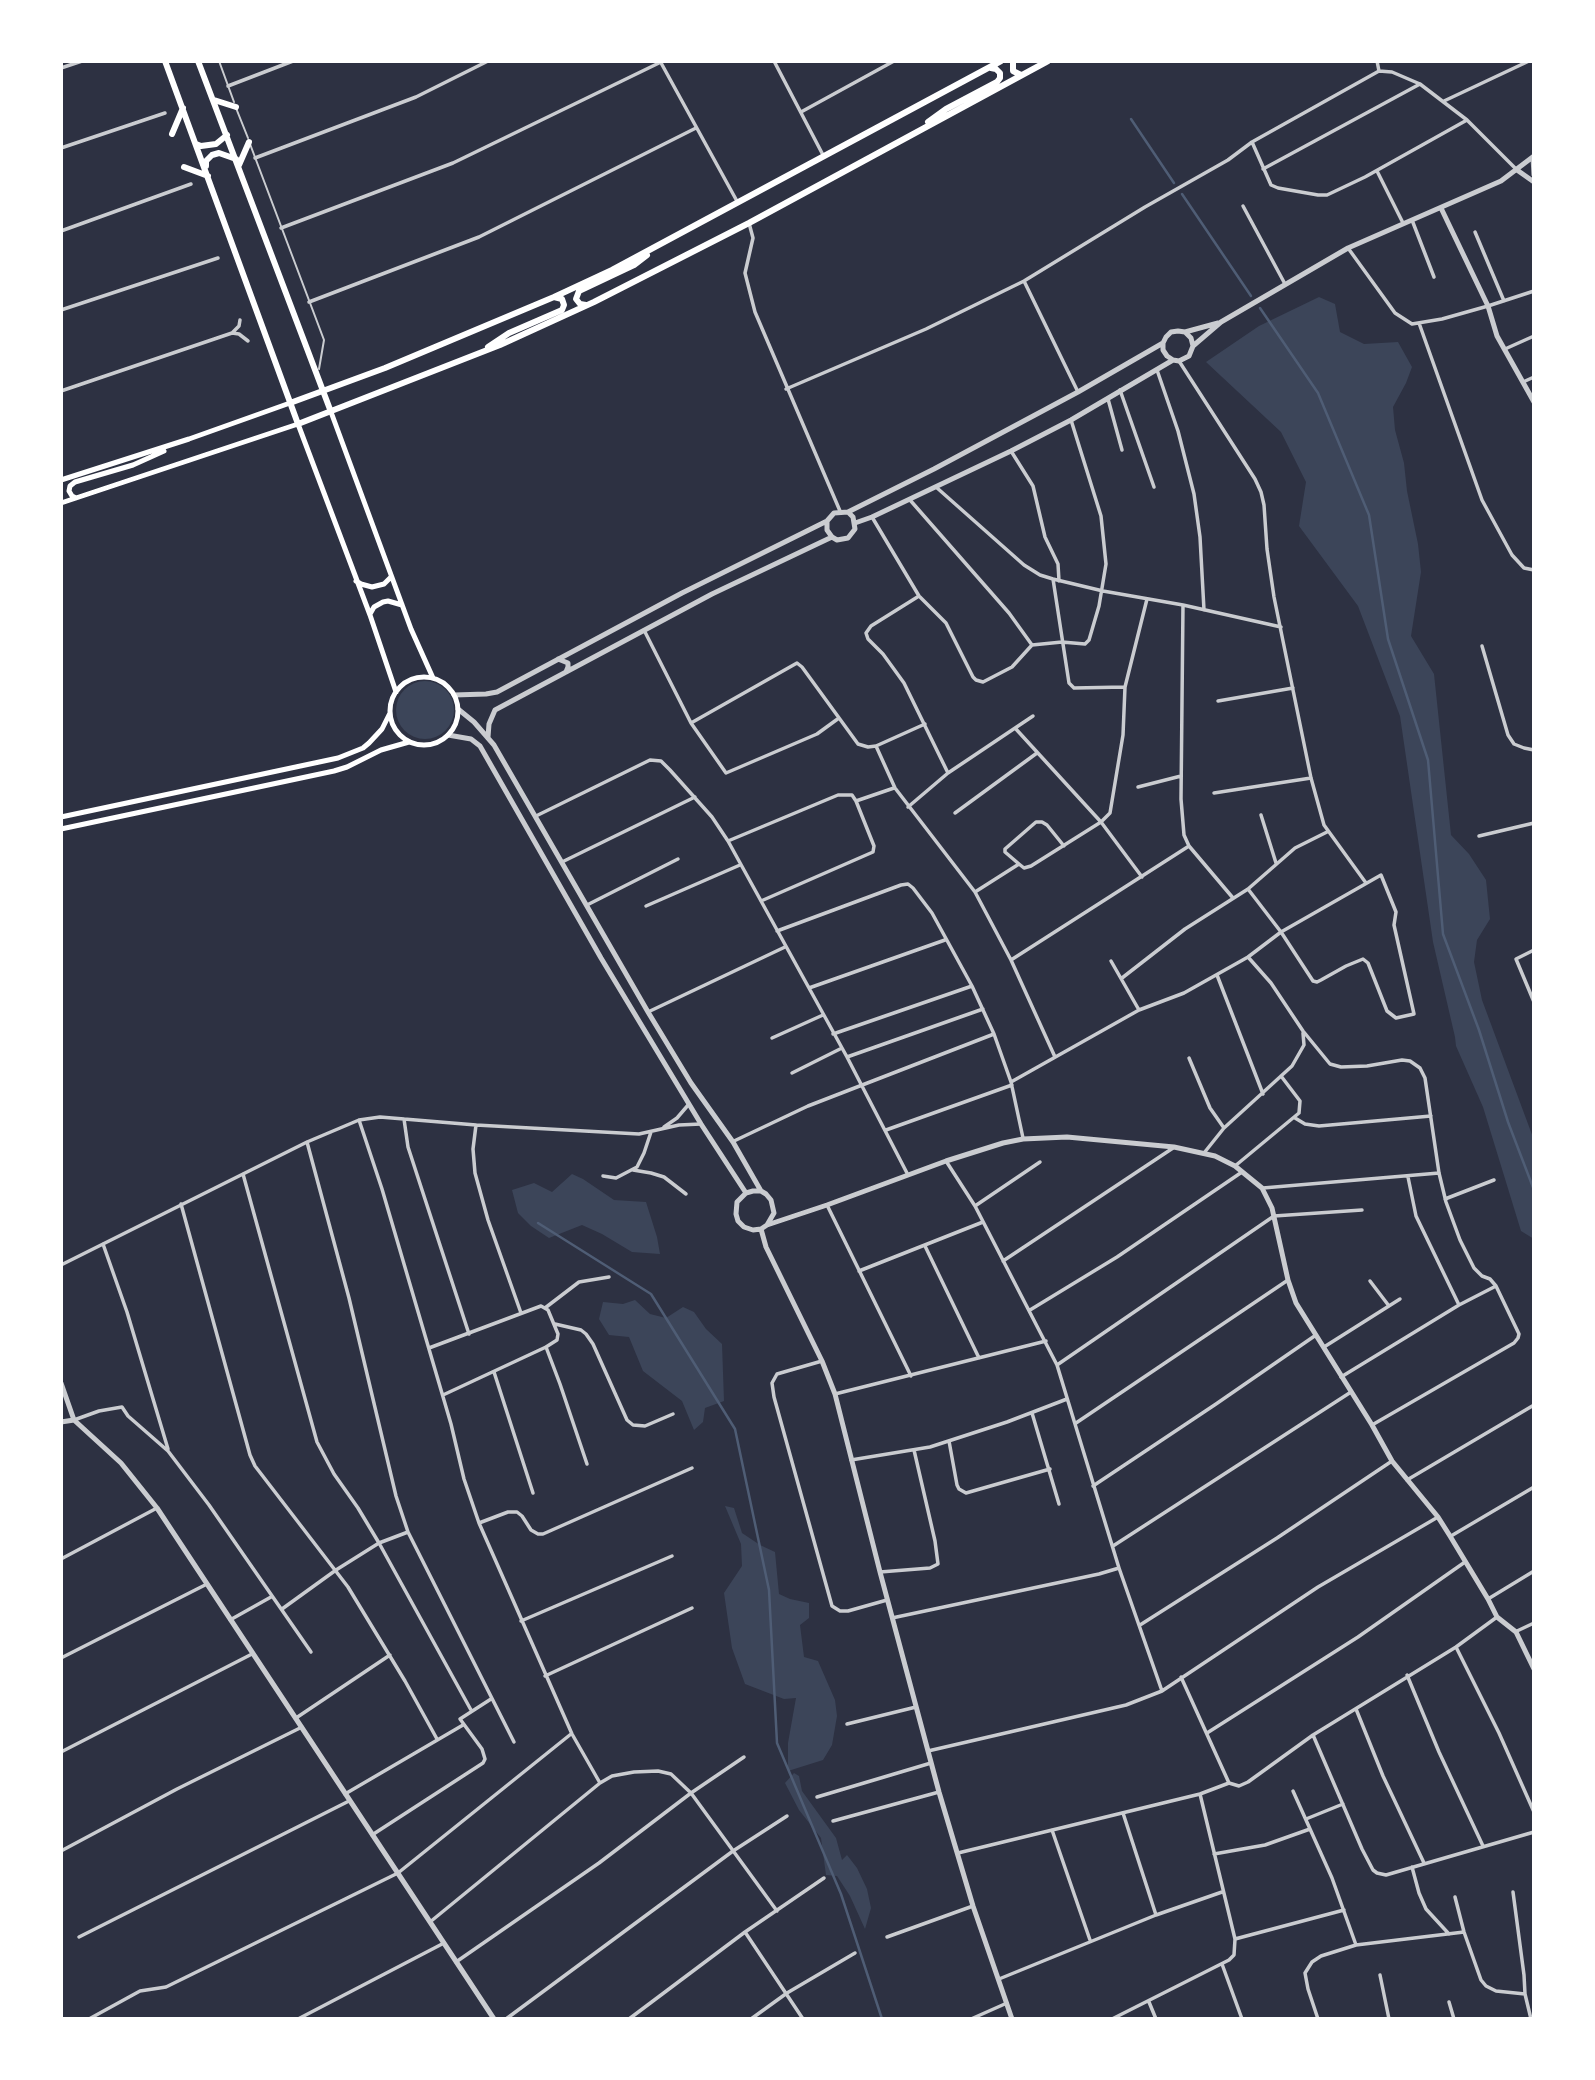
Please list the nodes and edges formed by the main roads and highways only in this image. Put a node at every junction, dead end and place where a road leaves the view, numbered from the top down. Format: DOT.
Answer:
graph roads {
  1 [pos="165,61"];
  2 [pos="198,61"];
  3 [pos="1002,61"];
  4 [pos="1013,61"];
  5 [pos="1048,61"];
  6 [pos="988,68"];
  7 [pos="1022,75"];
  8 [pos="214,100"];
  9 [pos="236,107"];
  10 [pos="183,108"];
  11 [pos="172,134"];
  12 [pos="227,135"];
  13 [pos="907,137"];
  14 [pos="249,142"];
  15 [pos="196,144"];
  16 [pos="238,162"];
  17 [pos="184,167"];
  18 [pos="207,172"];
  19 [pos="665,242"];
  20 [pos="554,297"];
  21 [pos="586,305"];
  22 [pos="474,355"];
  23 [pos="324,391"];
  24 [pos="290,403"];
  25 [pos="331,412"];
  26 [pos="298,425"];
  27 [pos="189,439"];
  28 [pos="61,480"];
  29 [pos="78,498"];
  30 [pos="61,503"];
  31 [pos="391,577"];
  32 [pos="356,581"];
  33 [pos="402,605"];
  34 [pos="370,615"];
  35 [pos="433,678"];
  36 [pos="396,692"];
  37 [pos="390,713"];
  38 [pos="409,741"];
  39 [pos="61,817"];
  40 [pos="61,829"];
  1 -- 10 [label="main road"];
  2 -- 8 [label="main road"];
  3 -- 6 [label="main road"];
  4 -- 7 [label="main road"];
  5 -- 7 [label="main road"];
  6 -- 13 [label="main road"];
  6 -- 19 [label="main road"];
  7 -- 13 [label="main road"];
  8 -- 9 [label="main road"];
  8 -- 12 [label="main road"];
  10 -- 11 [label="main road"];
  10 -- 15 [label="main road"];
  12 -- 15 [label="main road"];
  12 -- 16 [label="main road"];
  13 -- 21 [label="main road"];
  14 -- 16 [label="main road"];
  15 -- 18 [label="main road"];
  16 -- 18 [label="main road"];
  16 -- 23 [label="main road"];
  17 -- 18 [label="main road"];
  18 -- 24 [label="main road"];
  19 -- 20 [label="main road"];
  19 -- 21 [label="main road"];
  20 -- 22 [label="main road"];
  20 -- 23 [label="main road"];
  21 -- 22 [label="main road"];
  22 -- 25 [label="main road"];
  23 -- 24 [label="main road"];
  23 -- 25 [label="main road"];
  24 -- 26 [label="main road"];
  24 -- 27 [label="main road"];
  25 -- 26 [label="main road"];
  25 -- 31 [label="main road"];
  26 -- 29 [label="main road"];
  26 -- 32 [label="main road"];
  27 -- 28 [label="main road"];
  27 -- 29 [label="main road"];
  29 -- 30 [label="main road"];
  31 -- 32 [label="main road"];
  31 -- 33 [label="main road"];
  32 -- 34 [label="main road"];
  33 -- 34 [label="main road"];
  33 -- 35 [label="main road"];
  34 -- 36 [label="main road"];
  35 -- 36 [label="main road"];
  35 -- 38 [label="main road"];
  36 -- 37 [label="main road"];
  37 -- 38 [label="main road"];
  37 -- 39 [label="main road"];
  38 -- 40 [label="main road"];
}
